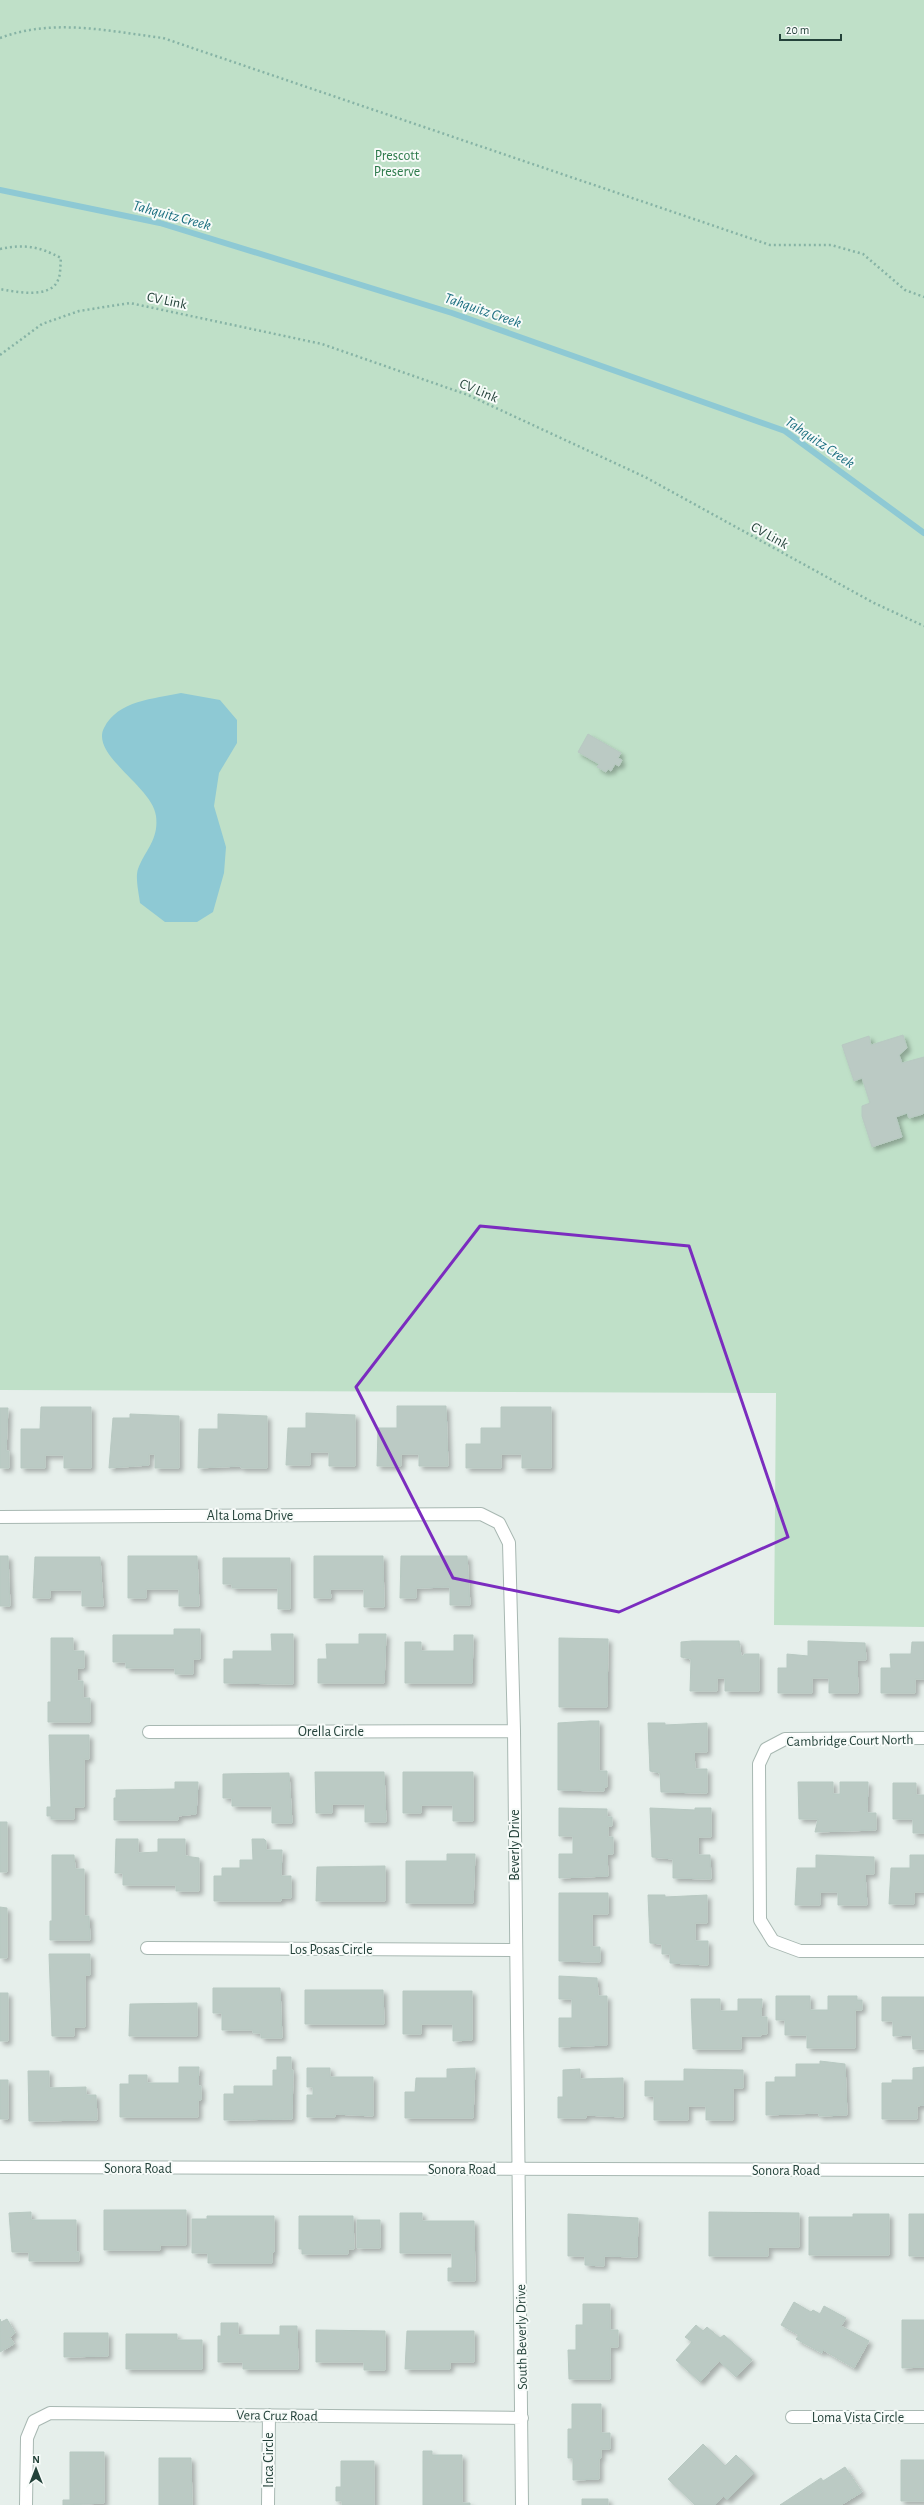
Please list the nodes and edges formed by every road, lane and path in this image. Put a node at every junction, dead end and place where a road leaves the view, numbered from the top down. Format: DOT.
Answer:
graph roads {
  1 [pos="0,38"];
  2 [pos="0,249"];
  3 [pos="0,289"];
  4 [pos="924,297"];
  5 [pos="0,355"];
  6 [pos="924,626"];
  7 [pos="0,1517"];
  8 [pos="499,1523"];
  9 [pos="514,1731"];
  10 [pos="149,1732"];
  11 [pos="924,1738"];
  12 [pos="147,1948"];
  13 [pos="514,1950"];
  14 [pos="924,1951"];
  15 [pos="0,2167"];
  16 [pos="519,2170"];
  17 [pos="924,2170"];
  18 [pos="269,2415"];
  19 [pos="792,2417"];
  20 [pos="924,2417"];
  21 [pos="522,2418"];
  22 [pos="26,2505"];
  23 [pos="268,2505"];
  24 [pos="522,2505"];
  1 -- 4 [label="path"];
  2 -- 3 [label="path"];
  5 -- 6 [label="path, CV Link"];
  7 -- 8 [label="street, Alta Loma Drive"];
  8 -- 9 [label="street, Beverly Drive"];
  9 -- 10 [label="street, Orella Circle"];
  9 -- 13 [label="street, Beverly Drive"];
  11 -- 14 [label="street, Cambridge Court North"];
  12 -- 13 [label="street, Los Posas Circle"];
  13 -- 16 [label="street, Beverly Drive"];
  15 -- 16 [label="street, Sonora Road"];
  16 -- 17 [label="street, Sonora Road"];
  16 -- 21 [label="street, South Beverly Drive"];
  18 -- 21 [label="street, Vera Cruz Road"];
  18 -- 22 [label="street, Vera Cruz Road"];
  18 -- 23 [label="street, Inca Circle"];
  19 -- 20 [label="street, Loma Vista Circle"];
  21 -- 24 [label="street, South Beverly Drive"];
}
